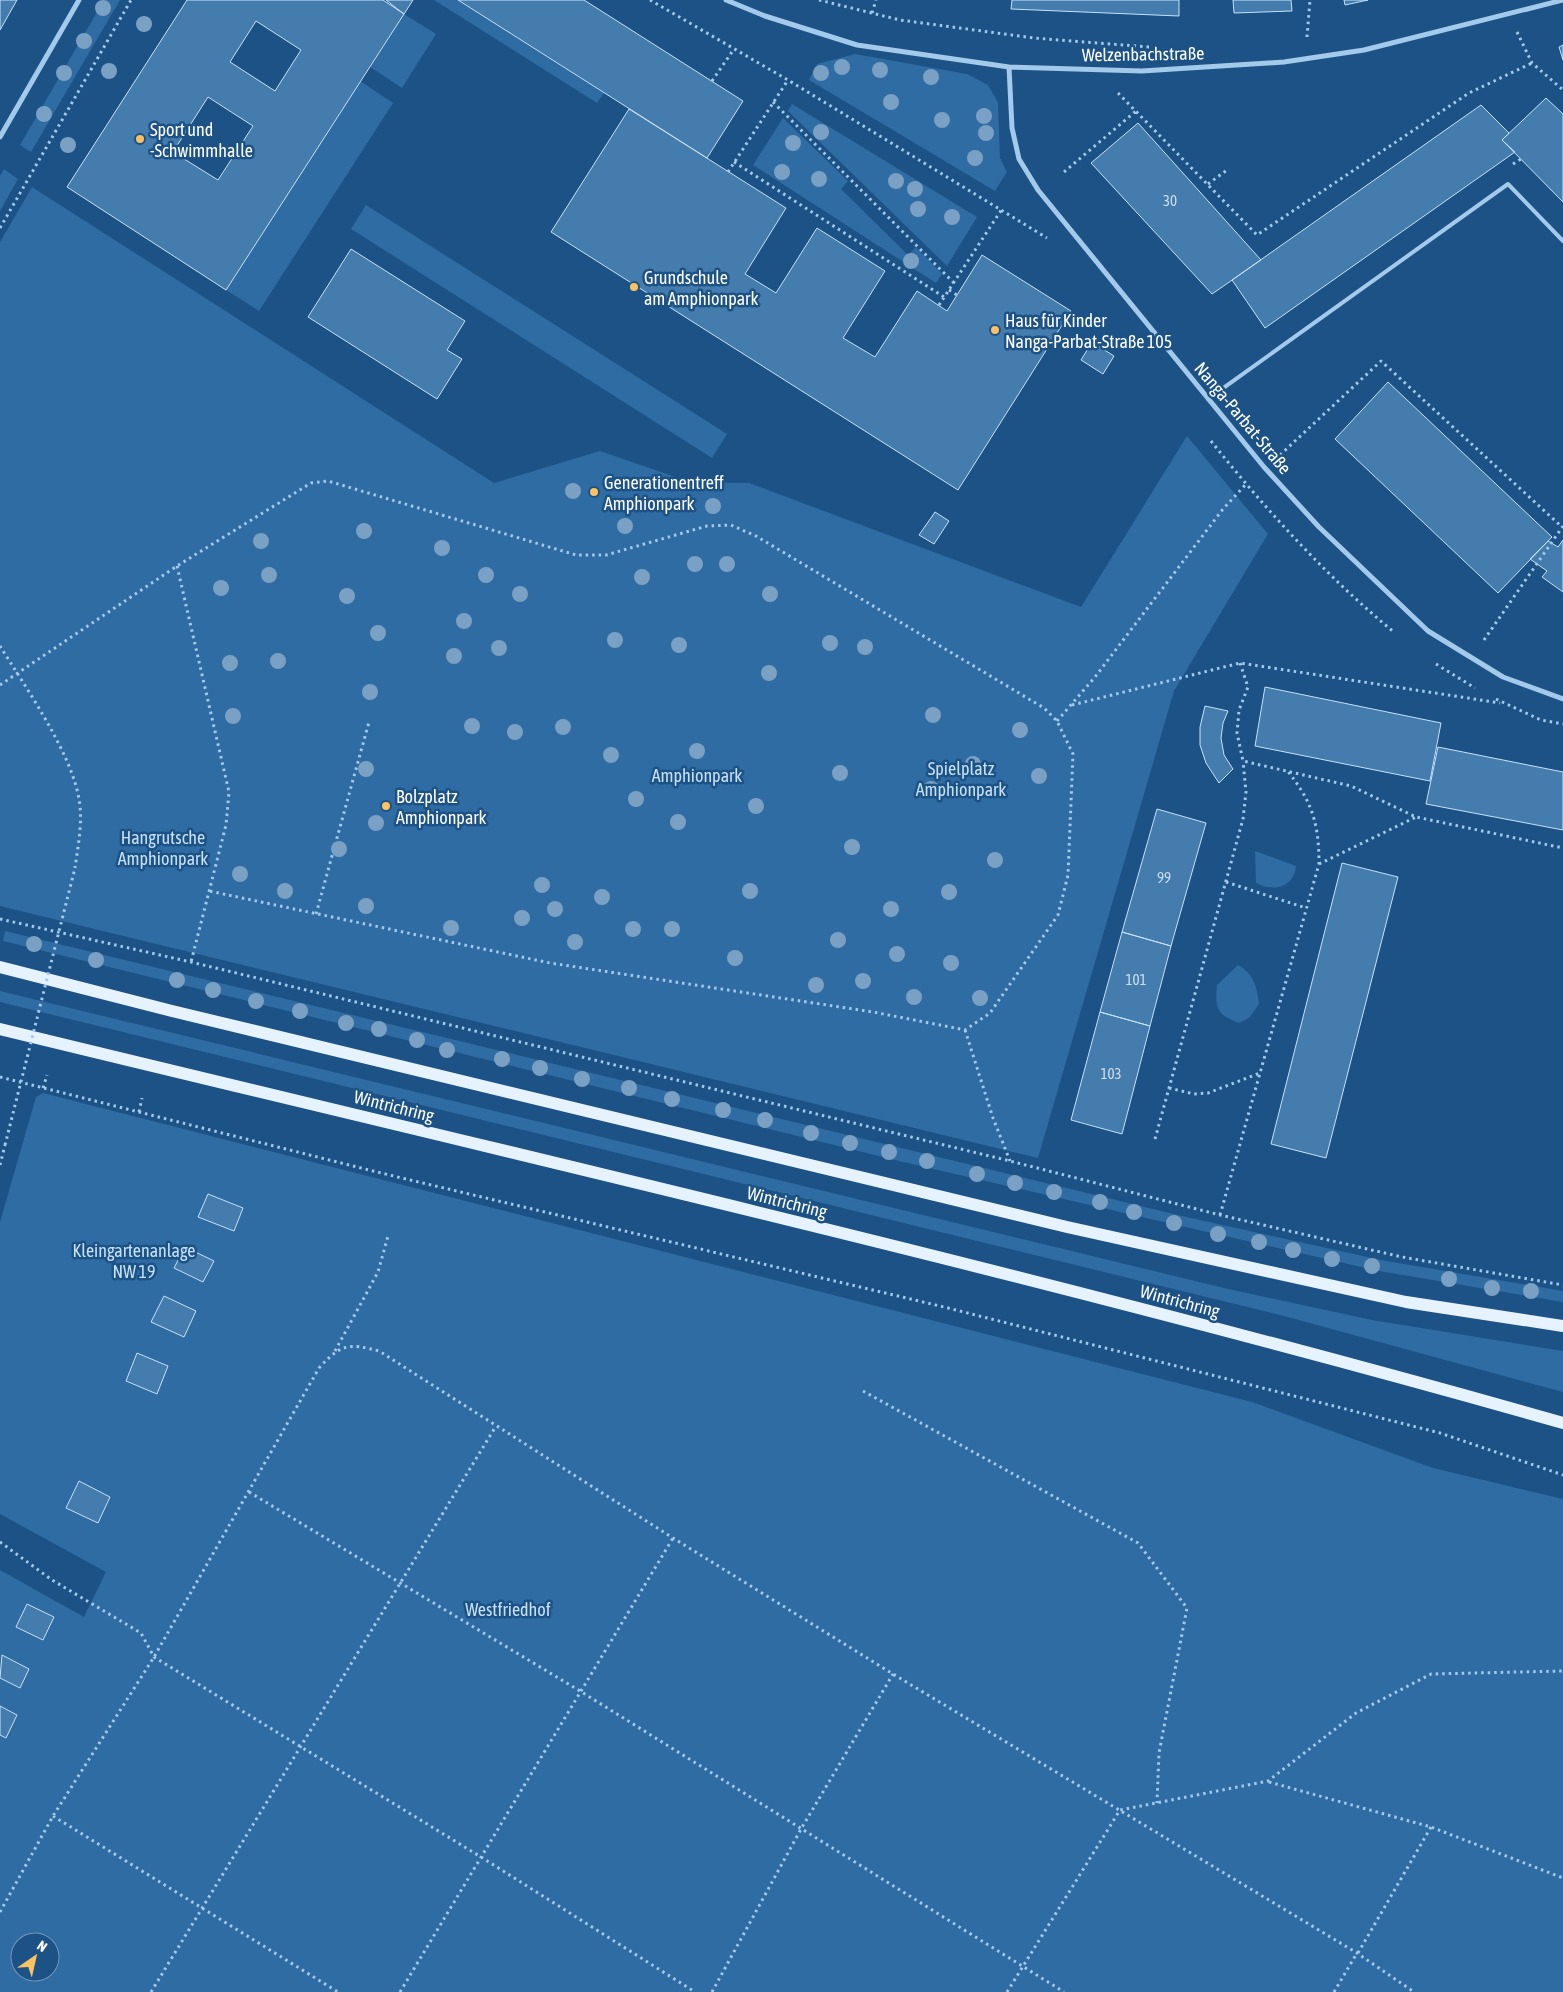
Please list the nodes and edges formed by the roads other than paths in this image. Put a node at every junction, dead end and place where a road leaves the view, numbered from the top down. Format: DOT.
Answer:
graph roads {
  1 [pos="79,0"];
  2 [pos="726,0"];
  3 [pos="1563,0"];
  4 [pos="1009,67"];
  5 [pos="0,137"];
  6 [pos="1563,241"];
  7 [pos="1208,399"];
  8 [pos="1563,699"];
  9 [pos="0,967"];
  10 [pos="0,1029"];
  11 [pos="1563,1326"];
  12 [pos="1563,1423"];
  1 -- 5 [label="street"];
  2 -- 4 [label="street, Welzenbachstraße"];
  3 -- 4 [label="street, Welzenbachstraße"];
  4 -- 7 [label="street, Nanga-Parbat-Straße"];
  6 -- 7 [label="lane"];
  7 -- 8 [label="street, Nanga-Parbat-Straße"];
  9 -- 11 [label="main road"];
  10 -- 12 [label="main road, Wintrichring"];
}
